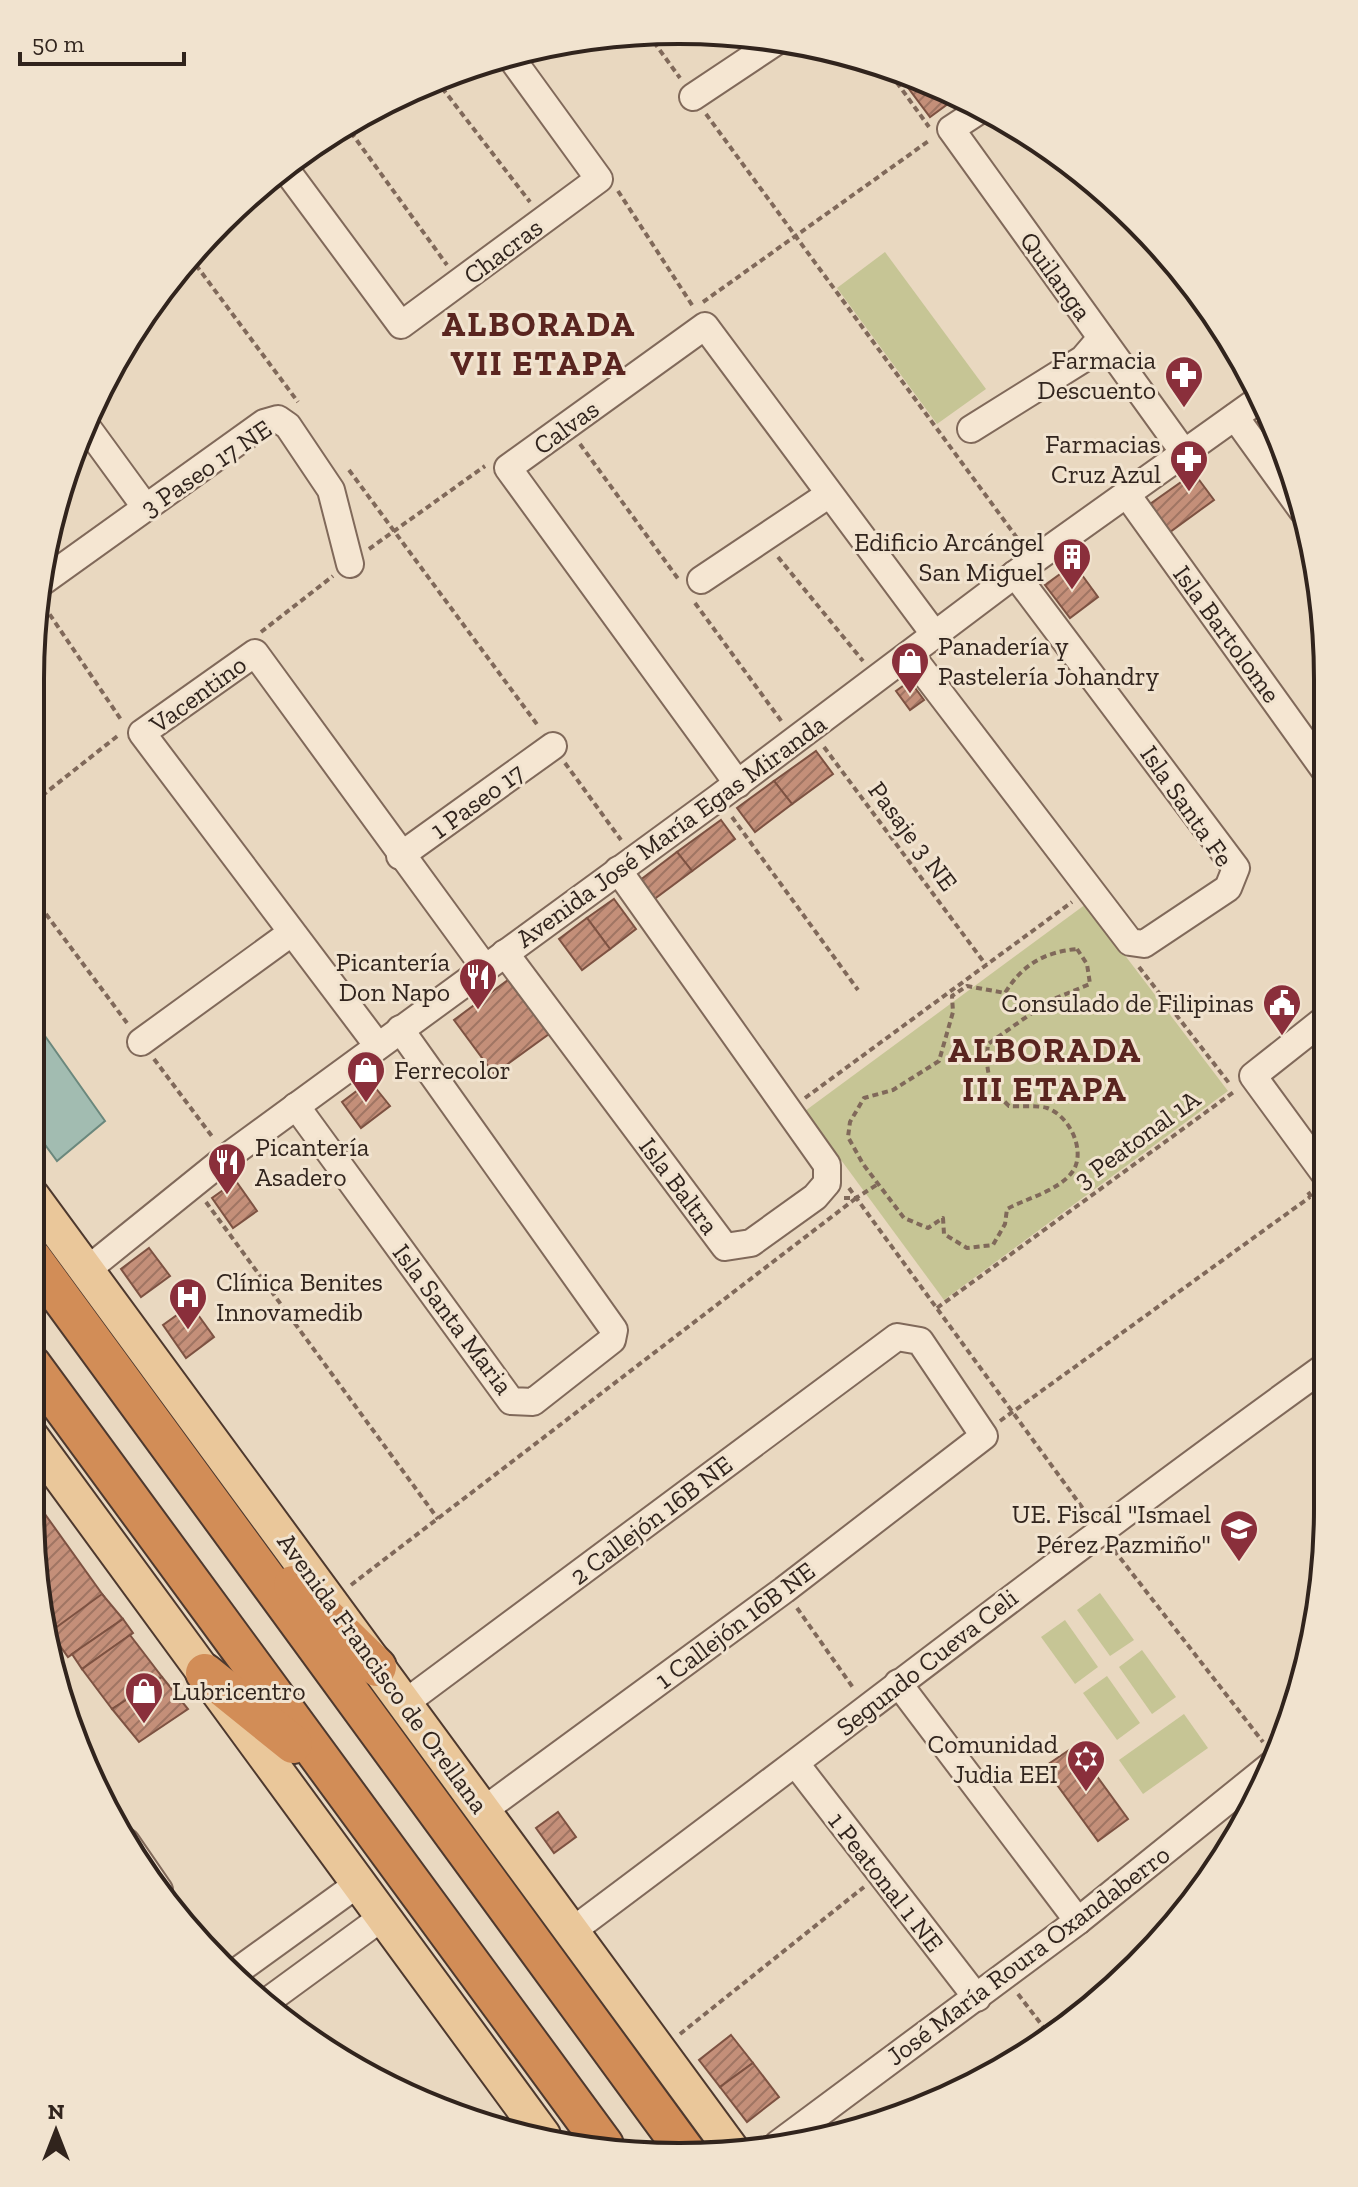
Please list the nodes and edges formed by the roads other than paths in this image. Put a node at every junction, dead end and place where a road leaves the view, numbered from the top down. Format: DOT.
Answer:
graph roads {
  1 [pos="764,49"];
  2 [pos="517,66"];
  3 [pos="693,97"];
  4 [pos="972,115"];
  5 [pos="291,176"];
  6 [pos="1101,338"];
  7 [pos="1252,405"];
  8 [pos="1235,417"];
  9 [pos="971,429"];
  10 [pos="93,435"];
  11 [pos="1185,454"];
  12 [pos="1282,483"];
  13 [pos="828,495"];
  14 [pos="1128,496"];
  15 [pos="146,508"];
  16 [pos="350,564"];
  17 [pos="1025,567"];
  18 [pos="53,575"];
  19 [pos="701,580"];
  20 [pos="935,635"];
  21 [pos="910,654"];
  22 [pos="553,746"];
  23 [pos="1314,755"];
  24 [pos="728,791"];
  25 [pos="400,856"];
  26 [pos="626,864"];
  27 [pos="291,933"];
  28 [pos="495,961"];
  29 [pos="1314,1028"];
  30 [pos="400,1029"];
  31 [pos="141,1042"];
  32 [pos="378,1046"];
  33 [pos="296,1106"];
  34 [pos="1314,1181"];
  35 [pos="44,1212"];
  36 [pos="87,1270"];
  37 [pos="44,1274"];
  38 [pos="897,1337"];
  39 [pos="1314,1374"];
  40 [pos="44,1382"];
  41 [pos="44,1464"];
  42 [pos="213,1506"];
  43 [pos="377,1667"];
  44 [pos="205,1673"];
  45 [pos="898,1683"];
  46 [pos="405,1703"];
  47 [pos="796,1764"];
  48 [pos="1260,1764"];
  49 [pos="334,1777"];
  50 [pos="484,1810"];
  51 [pos="359,1883"];
  52 [pos="384,1916"];
  53 [pos="1078,1921"];
  54 [pos="572,1931"];
  55 [pos="242,1968"];
  56 [pos="274,1997"];
  57 [pos="977,1998"];
  58 [pos="537,2126"];
  59 [pos="794,2133"];
  60 [pos="599,2138"];
  61 [pos="726,2142"];
  62 [pos="679,2143"];
  1 -- 3 [label="street"];
  2 -- 5 [label="street, Chacras"];
  4 -- 6 [label="street, Quilanga"];
  6 -- 9 [label="street"];
  6 -- 11 [label="street, Quilanga"];
  7 -- 8 [label="street, Avenida José María Egas Miranda"];
  8 -- 11 [label="street, Avenida José María Egas Miranda"];
  8 -- 12 [label="street"];
  10 -- 15 [label="street"];
  11 -- 14 [label="street, Avenida José María Egas Miranda"];
  13 -- 19 [label="street"];
  13 -- 20 [label="street, Calvas"];
  13 -- 24 [label="street, Calvas"];
  14 -- 17 [label="street, Avenida José María Egas Miranda"];
  14 -- 23 [label="street, Isla Bartolome"];
  15 -- 16 [label="street, 3 Paseo 17 NE"];
  15 -- 18 [label="street, 3 Paseo 17 NE"];
  17 -- 20 [label="street, Avenida José María Egas Miranda"];
  17 -- 21 [label="street, Isla Santa Fe"];
  20 -- 21 [label="street, Avenida José María Egas Miranda"];
  21 -- 24 [label="street, Avenida José María Egas Miranda"];
  22 -- 25 [label="street, 1 Paseo 17"];
  24 -- 26 [label="street, Avenida José María Egas Miranda"];
  25 -- 27 [label="street, Vacentino"];
  25 -- 28 [label="street, Vacentino"];
  26 -- 28 [label="street, Avenida José María Egas Miranda"];
  26 -- 28 [label="street, Isla Baltra"];
  27 -- 31 [label="street"];
  27 -- 32 [label="street, Vacentino"];
  28 -- 30 [label="street, Avenida José María Egas Miranda"];
  29 -- 34 [label="street"];
  30 -- 32 [label="street, Avenida José María Egas Miranda"];
  30 -- 33 [label="street, Isla Santa Maria"];
  32 -- 33 [label="street, Avenida José María Egas Miranda"];
  33 -- 36 [label="street, Avenida José María Egas Miranda"];
  35 -- 36 [label="main road, Avenida Francisco de Orellana"];
  36 -- 43 [label="main road, Avenida Francisco de Orellana"];
  37 -- 42 [label="highway, Avenida Francisco de Orellana"];
  38 -- 46 [label="street, 2 Callejón 16B NE"];
  38 -- 50 [label="street, 1 Callejón 16B NE"];
  39 -- 45 [label="street, Segundo Cueva Celi"];
  40 -- 49 [label="highway"];
  41 -- 44 [label="main road"];
  42 -- 43 [label="highway"];
  42 -- 62 [label="highway, Avenida Francisco de Orellana"];
  43 -- 46 [label="main road, Avenida Francisco de Orellana"];
  44 -- 49 [label="highway"];
  44 -- 51 [label="main road"];
  45 -- 47 [label="street, Segundo Cueva Celi"];
  45 -- 53 [label="street"];
  46 -- 50 [label="main road, Avenida Francisco de Orellana"];
  47 -- 54 [label="street, Segundo Cueva Celi"];
  47 -- 57 [label="street, 1 Peatonal 1 NE"];
  48 -- 53 [label="street, José María Roura Oxandaberro"];
  49 -- 60 [label="highway"];
  50 -- 54 [label="main road, Avenida Francisco de Orellana"];
  51 -- 52 [label="main road"];
  51 -- 55 [label="street"];
  52 -- 56 [label="street"];
  52 -- 58 [label="main road"];
  53 -- 57 [label="street, José María Roura Oxandaberro"];
  54 -- 61 [label="main road, Avenida Francisco de Orellana"];
  57 -- 59 [label="street, José María Roura Oxandaberro"];
}
